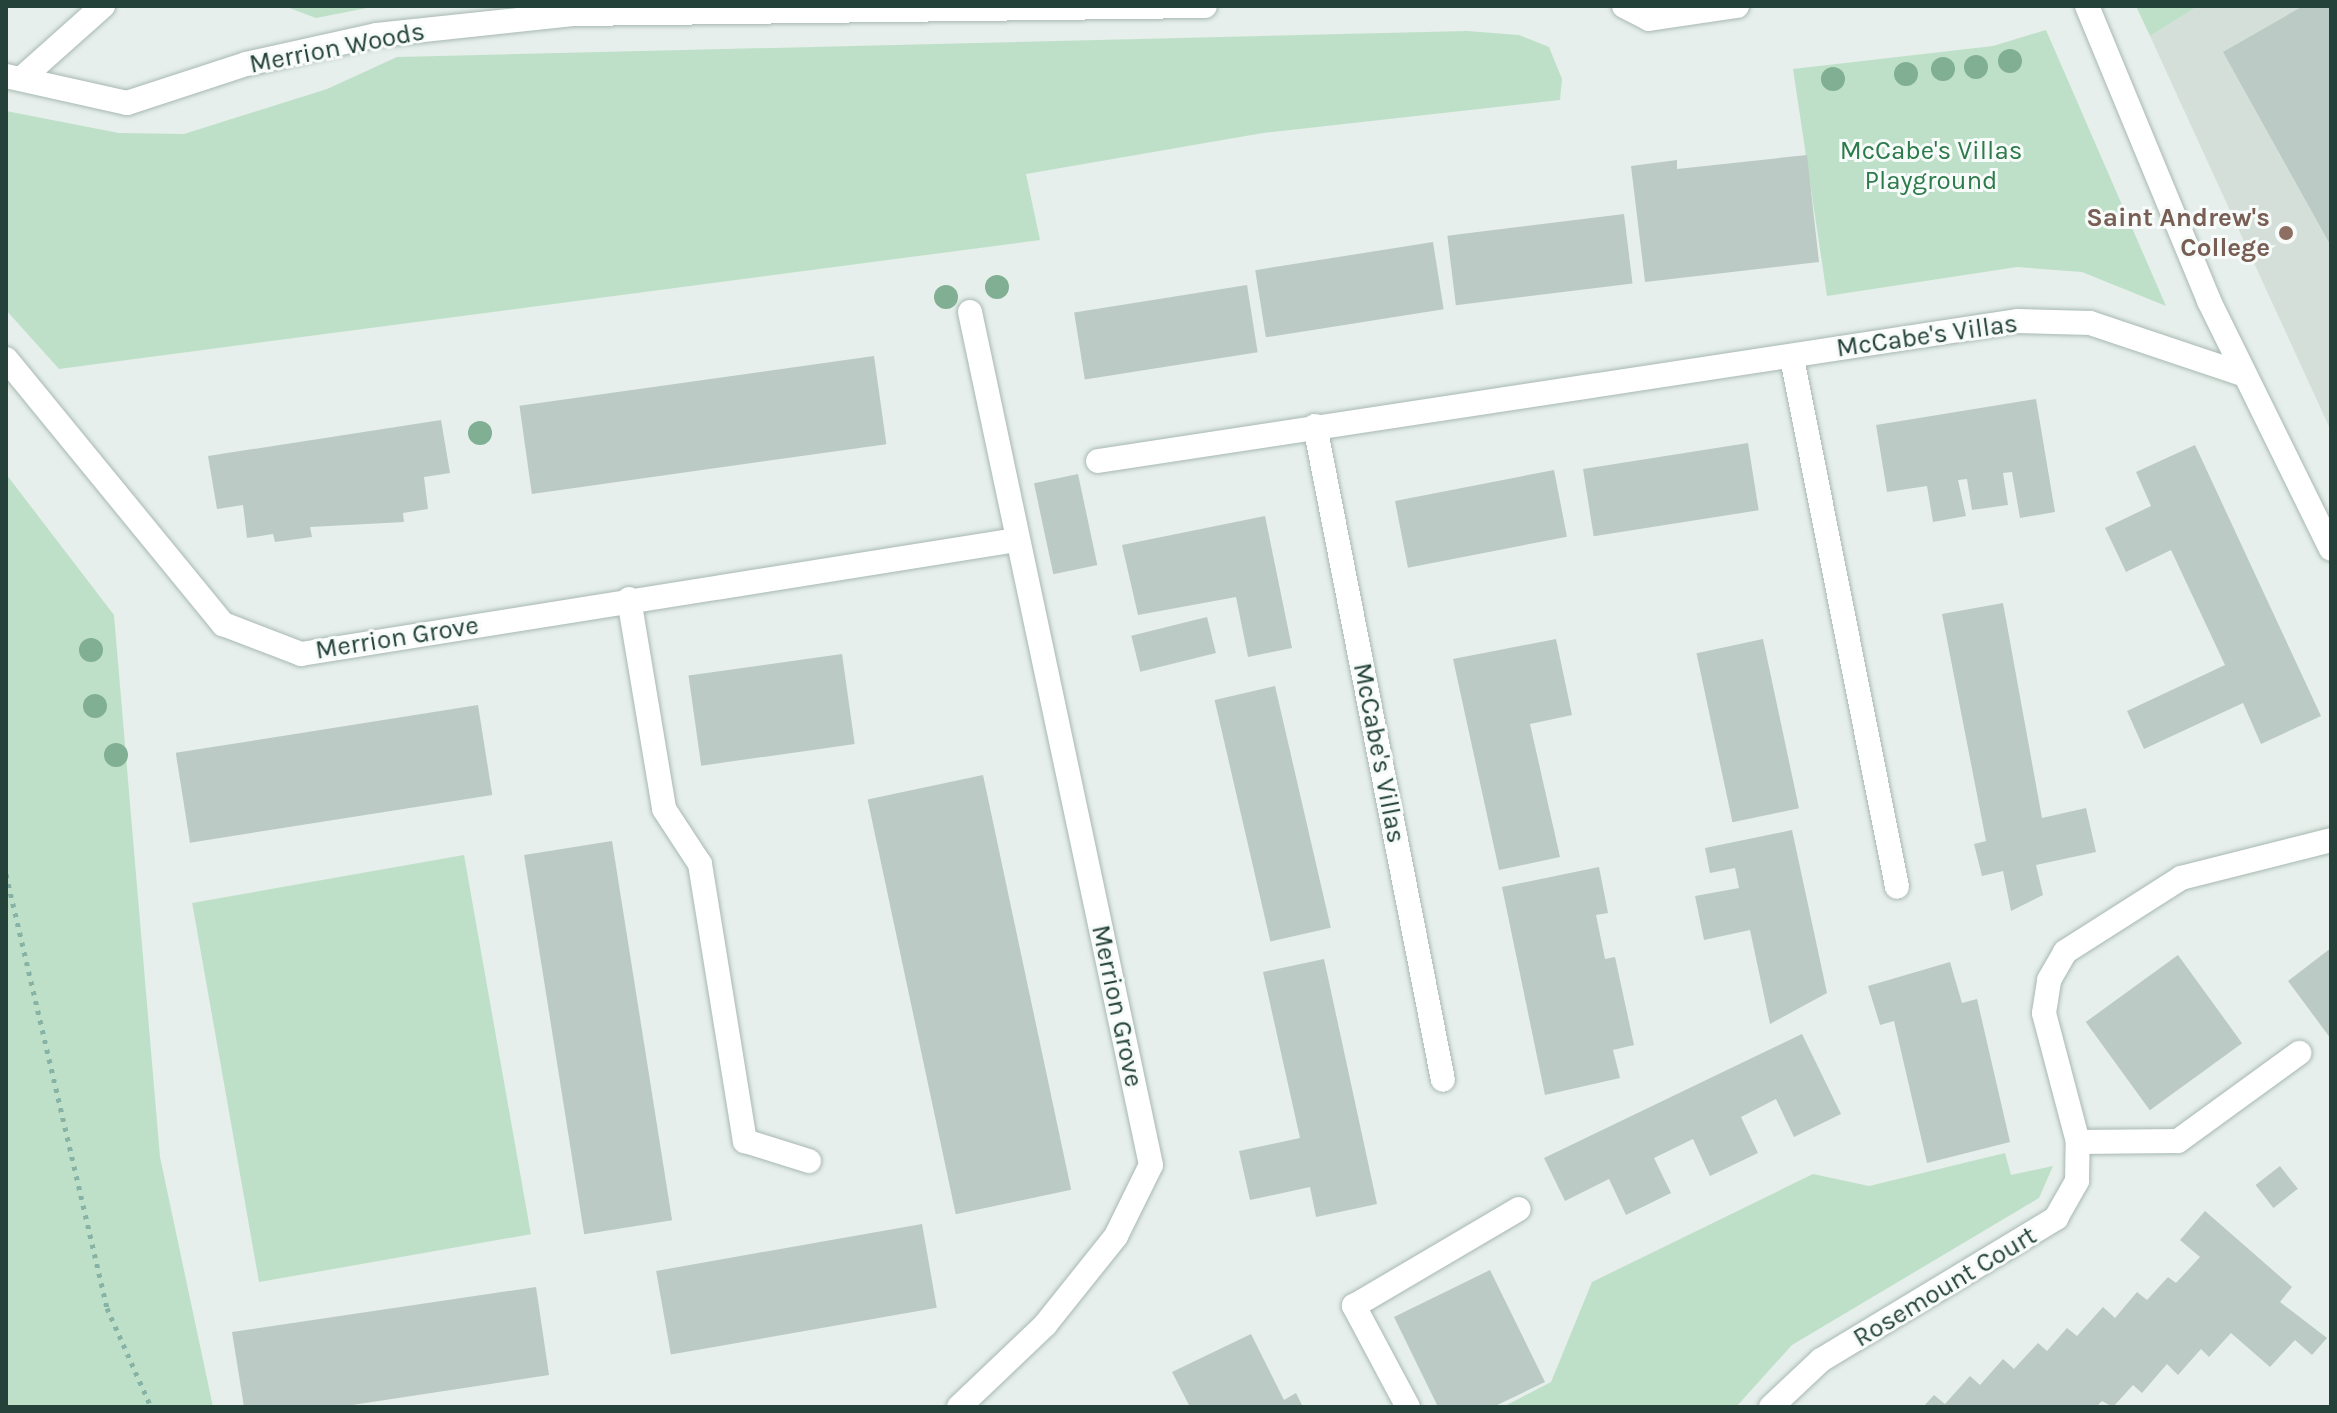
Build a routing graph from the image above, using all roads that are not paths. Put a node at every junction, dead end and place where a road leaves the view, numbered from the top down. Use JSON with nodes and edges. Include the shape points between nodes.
{"nodes":[{"id":1,"x":103,"y":6,"type":"edge"},
{"id":2,"x":1205,"y":6,"type":"edge"},
{"id":3,"x":1624,"y":6,"type":"edge"},
{"id":4,"x":1737,"y":6,"type":"edge"},
{"id":5,"x":2087,"y":6,"type":"edge"},
{"id":6,"x":14,"y":78,"type":"edge"},
{"id":7,"x":970,"y":312,"type":"dead end"},
{"id":8,"x":1792,"y":358,"type":"junction"},
{"id":9,"x":6,"y":359,"type":"edge"},
{"id":10,"x":2245,"y":375,"type":"junction"},
{"id":11,"x":1315,"y":426,"type":"junction"},
{"id":12,"x":1098,"y":461,"type":"dead end"},
{"id":13,"x":1017,"y":540,"type":"junction"},
{"id":14,"x":2331,"y":549,"type":"edge"},
{"id":15,"x":629,"y":599,"type":"junction"},
{"id":16,"x":2331,"y":840,"type":"edge"},
{"id":17,"x":1897,"y":887,"type":"dead end"},
{"id":18,"x":2299,"y":1053,"type":"dead end"},
{"id":19,"x":1443,"y":1080,"type":"dead end"},
{"id":20,"x":2078,"y":1142,"type":"junction"},
{"id":21,"x":809,"y":1161,"type":"dead end"},
{"id":22,"x":1519,"y":1209,"type":"dead end"},
{"id":23,"x":959,"y":1407,"type":"edge"},
{"id":24,"x":1408,"y":1407,"type":"edge"},
{"id":25,"x":1771,"y":1407,"type":"edge"}],
"edges":[{"from":1,"to":6,"type":"street"},
{"from":2,"to":6,"type":"street","name":"Merrion Woods","via":[[575,14],[377,35],[246,64],[127,103]]},
{"from":3,"to":4,"type":"street","via":[[1649,19]]},
{"from":5,"to":10,"type":"street"},
{"from":7,"to":13,"type":"street","name":"Merrion Grove"},
{"from":8,"to":10,"type":"street","name":"McCabe's Villas","via":[[1946,328],[2090,323]]},
{"from":8,"to":11,"type":"street","name":"McCabe's Villas"},
{"from":8,"to":17,"type":"street"},
{"from":9,"to":15,"type":"street","name":"Merrion Grove","via":[[170,568],[223,624],[254,636],[301,654]]},
{"from":10,"to":14,"type":"street"},
{"from":11,"to":12,"type":"street","name":"McCabe's Villas"},
{"from":11,"to":19,"type":"street","name":"McCabe's Villas"},
{"from":13,"to":15,"type":"street","name":"Merrion Grove"},
{"from":13,"to":23,"type":"street","name":"Merrion Grove","via":[[1151,1165],[1144,1190],[1107,1248],[1045,1325]]},
{"from":15,"to":21,"type":"street","via":[[664,809],[700,864],[745,1141]]},
{"from":16,"to":20,"type":"street","name":"Rosemount Court","via":[[2181,878],[2065,952],[2049,980],[2044,1013]]},
{"from":18,"to":20,"type":"street","via":[[2178,1141]]},
{"from":20,"to":25,"type":"street","name":"Rosemount Court","via":[[2077,1181],[2056,1218],[1821,1360]]},
{"from":22,"to":24,"type":"street","via":[[1354,1306]]}]}
